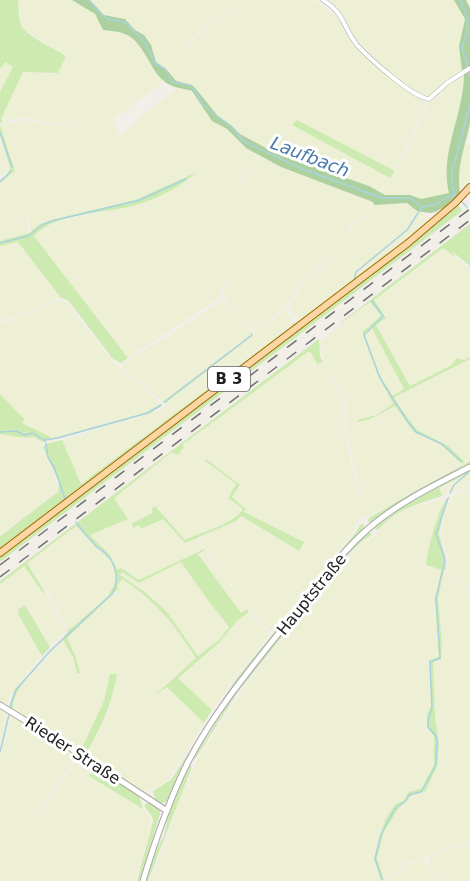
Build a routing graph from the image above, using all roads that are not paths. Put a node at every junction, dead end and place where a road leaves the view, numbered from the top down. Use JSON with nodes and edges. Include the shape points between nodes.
{"nodes":[{"id":1,"x":323,"y":0,"type":"edge"},
{"id":2,"x":468,"y":70,"type":"edge"},
{"id":3,"x":470,"y":187,"type":"edge"},
{"id":4,"x":470,"y":467,"type":"edge"},
{"id":5,"x":0,"y":553,"type":"edge"},
{"id":6,"x":0,"y":705,"type":"edge"},
{"id":7,"x":167,"y":811,"type":"junction"},
{"id":8,"x":142,"y":881,"type":"edge"}],
"edges":[{"from":1,"to":2,"type":"street","via":[[343,19],[358,46],[420,97],[429,99]]},
{"from":3,"to":5,"type":"main road","number":"B 3","via":[[408,243]]},
{"from":4,"to":7,"type":"street","name":"Hauptstraße","via":[[408,500],[355,541],[237,686],[189,761]]},
{"from":6,"to":7,"type":"street","name":"Rieder Straße"},
{"from":7,"to":8,"type":"street","name":"Hauptstraße"}]}
